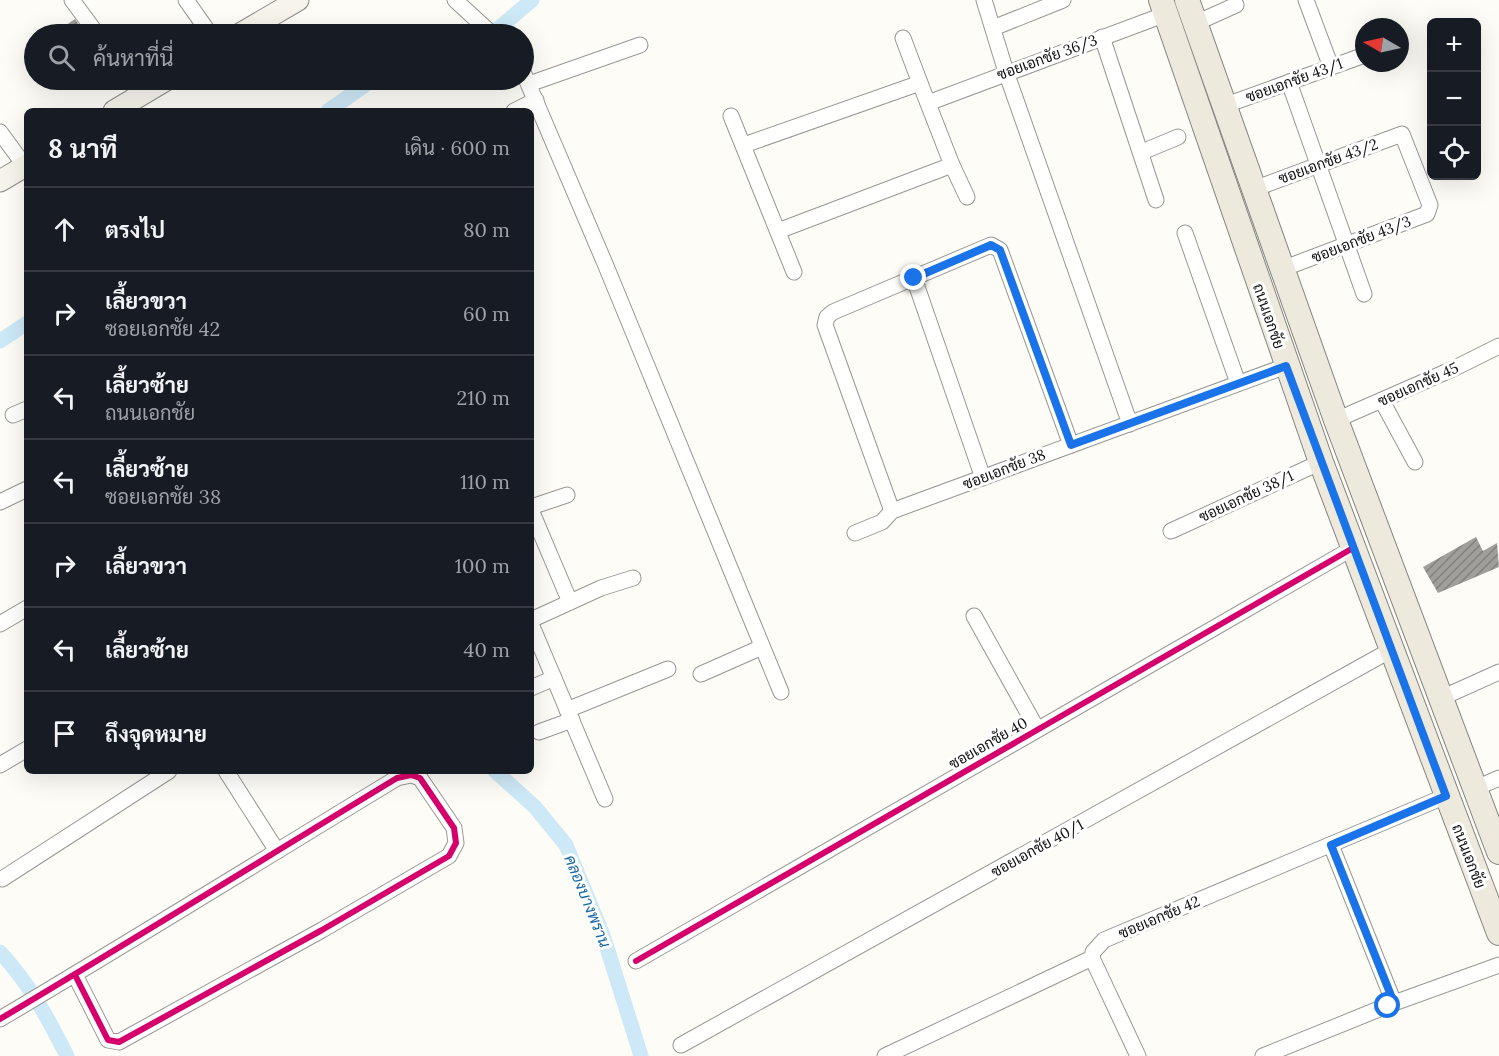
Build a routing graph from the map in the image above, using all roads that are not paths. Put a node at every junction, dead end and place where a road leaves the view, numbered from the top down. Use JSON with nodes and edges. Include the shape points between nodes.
{"nodes":[{"id":1,"x":72,"y":0,"type":"edge"},
{"id":2,"x":186,"y":0,"type":"edge"},
{"id":3,"x":455,"y":0,"type":"edge"},
{"id":4,"x":984,"y":0,"type":"edge"},
{"id":5,"x":1063,"y":0,"type":"edge"},
{"id":6,"x":1187,"y":0,"type":"edge"},
{"id":7,"x":1306,"y":0,"type":"edge"},
{"id":8,"x":296,"y":1,"type":"edge"},
{"id":9,"x":1236,"y":5,"type":"dead end"},
{"id":10,"x":1164,"y":7,"type":"edge"},
{"id":11,"x":1196,"y":23,"type":"junction"},
{"id":12,"x":90,"y":24,"type":"edge"},
{"id":13,"x":203,"y":24,"type":"edge"},
{"id":14,"x":257,"y":24,"type":"edge"},
{"id":15,"x":480,"y":24,"type":"edge"},
{"id":16,"x":993,"y":28,"type":"junction"},
{"id":17,"x":1102,"y":37,"type":"junction"},
{"id":18,"x":903,"y":38,"type":"dead end"},
{"id":19,"x":640,"y":45,"type":"dead end"},
{"id":20,"x":1355,"y":58,"type":"edge"},
{"id":21,"x":1331,"y":67,"type":"junction"},
{"id":22,"x":1006,"y":72,"type":"junction"},
{"id":23,"x":534,"y":77,"type":"edge"},
{"id":24,"x":920,"y":82,"type":"junction"},
{"id":25,"x":1289,"y":82,"type":"junction"},
{"id":26,"x":132,"y":90,"type":"edge"},
{"id":27,"x":531,"y":90,"type":"edge"},
{"id":28,"x":536,"y":100,"type":"junction"},
{"id":29,"x":928,"y":103,"type":"junction"},
{"id":30,"x":1226,"y":105,"type":"junction"},
{"id":31,"x":117,"y":108,"type":"edge"},
{"id":32,"x":520,"y":108,"type":"edge"},
{"id":33,"x":732,"y":116,"type":"dead end"},
{"id":34,"x":0,"y":132,"type":"edge"},
{"id":35,"x":1402,"y":134,"type":"joint"},
{"id":36,"x":1178,"y":137,"type":"dead end"},
{"id":37,"x":744,"y":145,"type":"junction"},
{"id":38,"x":1142,"y":152,"type":"junction"},
{"id":39,"x":1245,"y":160,"type":"junction"},
{"id":40,"x":24,"y":164,"type":"edge"},
{"id":41,"x":1318,"y":164,"type":"junction"},
{"id":42,"x":952,"y":165,"type":"junction"},
{"id":43,"x":24,"y":168,"type":"edge"},
{"id":44,"x":1219,"y":169,"type":"junction"},
{"id":45,"x":0,"y":182,"type":"edge"},
{"id":46,"x":1254,"y":189,"type":"junction"},
{"id":47,"x":967,"y":196,"type":"dead end"},
{"id":48,"x":1156,"y":200,"type":"dead end"},
{"id":49,"x":778,"y":231,"type":"junction"},
{"id":50,"x":1185,"y":233,"type":"dead end"},
{"id":51,"x":1347,"y":245,"type":"junction"},
{"id":52,"x":1282,"y":269,"type":"junction"},
{"id":53,"x":794,"y":272,"type":"dead end"},
{"id":54,"x":914,"y":278,"type":"junction"},
{"id":55,"x":1364,"y":294,"type":"dead end"},
{"id":56,"x":1499,"y":346,"type":"edge"},
{"id":57,"x":1286,"y":366,"type":"junction"},
{"id":58,"x":1238,"y":383,"type":"junction"},
{"id":59,"x":1382,"y":401,"type":"junction"},
{"id":60,"x":1336,"y":420,"type":"junction"},
{"id":61,"x":1130,"y":424,"type":"junction"},
{"id":62,"x":1071,"y":445,"type":"junction"},
{"id":63,"x":1321,"y":462,"type":"junction"},
{"id":64,"x":1415,"y":462,"type":"dead end"},
{"id":65,"x":983,"y":478,"type":"junction"},
{"id":66,"x":24,"y":490,"type":"edge"},
{"id":67,"x":567,"y":495,"type":"dead end"},
{"id":68,"x":0,"y":502,"type":"edge"},
{"id":69,"x":534,"y":507,"type":"edge"},
{"id":70,"x":892,"y":511,"type":"junction"},
{"id":71,"x":534,"y":515,"type":"edge"},
{"id":72,"x":1172,"y":531,"type":"dead end"},
{"id":73,"x":855,"y":533,"type":"dead end"},
{"id":74,"x":1353,"y":548,"type":"junction"},
{"id":75,"x":633,"y":578,"type":"dead end"},
{"id":76,"x":570,"y":602,"type":"junction"},
{"id":77,"x":24,"y":610,"type":"edge"},
{"id":78,"x":974,"y":616,"type":"dead end"},
{"id":79,"x":534,"y":620,"type":"edge"},
{"id":80,"x":0,"y":624,"type":"edge"},
{"id":81,"x":534,"y":629,"type":"edge"},
{"id":82,"x":762,"y":647,"type":"junction"},
{"id":83,"x":1391,"y":650,"type":"junction"},
{"id":84,"x":669,"y":669,"type":"dead end"},
{"id":85,"x":1499,"y":672,"type":"edge"},
{"id":86,"x":701,"y":674,"type":"dead end"},
{"id":87,"x":554,"y":678,"type":"junction"},
{"id":88,"x":534,"y":687,"type":"edge"},
{"id":89,"x":781,"y":692,"type":"dead end"},
{"id":90,"x":1440,"y":699,"type":"junction"},
{"id":91,"x":570,"y":715,"type":"junction"},
{"id":92,"x":1037,"y":729,"type":"junction"},
{"id":93,"x":539,"y":732,"type":"dead end"},
{"id":94,"x":24,"y":751,"type":"edge"},
{"id":95,"x":0,"y":765,"type":"edge"},
{"id":96,"x":164,"y":774,"type":"edge"},
{"id":97,"x":228,"y":774,"type":"edge"},
{"id":98,"x":1499,"y":778,"type":"edge"},
{"id":99,"x":1474,"y":789,"type":"junction"},
{"id":100,"x":1446,"y":796,"type":"junction"},
{"id":101,"x":605,"y":799,"type":"dead end"},
{"id":102,"x":1331,"y":845,"type":"junction"},
{"id":103,"x":277,"y":851,"type":"junction"},
{"id":104,"x":1499,"y":852,"type":"edge"},
{"id":105,"x":2,"y":879,"type":"dead end"},
{"id":106,"x":1499,"y":933,"type":"edge"},
{"id":107,"x":1092,"y":958,"type":"junction"},
{"id":108,"x":636,"y":961,"type":"dead end"},
{"id":109,"x":1499,"y":965,"type":"edge"},
{"id":110,"x":75,"y":975,"type":"junction"},
{"id":111,"x":1394,"y":1003,"type":"junction"},
{"id":112,"x":0,"y":1019,"type":"edge"},
{"id":113,"x":917,"y":1042,"type":"junction"},
{"id":114,"x":681,"y":1045,"type":"dead end"},
{"id":115,"x":885,"y":1056,"type":"edge"},
{"id":116,"x":924,"y":1056,"type":"edge"},
{"id":117,"x":1138,"y":1056,"type":"edge"},
{"id":118,"x":1263,"y":1056,"type":"edge"}],
"edges":[{"from":1,"to":12,"type":"street"},
{"from":2,"to":13,"type":"street"},
{"from":3,"to":15,"type":"street"},
{"from":4,"to":16,"type":"street"},
{"from":5,"to":16,"type":"street"},
{"from":6,"to":11,"type":"main road","name":"ถนนเอกชัย"},
{"from":7,"to":21,"type":"street"},
{"from":8,"to":14,"type":"street"},
{"from":9,"to":11,"type":"street"},
{"from":10,"to":17,"type":"street","name":"ซอยเอกชัย 36/3"},
{"from":10,"to":44,"type":"main road","name":"ถนนเอกชัย"},
{"from":11,"to":30,"type":"main road","name":"ถนนเอกชัย"},
{"from":16,"to":22,"type":"street"},
{"from":17,"to":22,"type":"street","name":"ซอยเอกชัย 36/3"},
{"from":17,"to":38,"type":"street"},
{"from":18,"to":24,"type":"street"},
{"from":19,"to":23,"type":"street"},
{"from":20,"to":21,"type":"street","name":"ซอยเอกชัย 43/1"},
{"from":21,"to":25,"type":"street","name":"ซอยเอกชัย 43/1"},
{"from":22,"to":29,"type":"street","name":"ซอยเอกชัย 36/3"},
{"from":22,"to":61,"type":"street"},
{"from":24,"to":29,"type":"street"},
{"from":24,"to":37,"type":"street"},
{"from":25,"to":30,"type":"street","name":"ซอยเอกชัย 43/1"},
{"from":25,"to":41,"type":"street"},
{"from":26,"to":31,"type":"street"},
{"from":27,"to":28,"type":"street"},
{"from":28,"to":32,"type":"street"},
{"from":28,"to":82,"type":"street"},
{"from":29,"to":42,"type":"street"},
{"from":30,"to":39,"type":"main road","name":"ถนนเอกชัย"},
{"from":33,"to":37,"type":"street"},
{"from":34,"to":40,"type":"street"},
{"from":35,"to":41,"type":"street","name":"ซอยเอกชัย 43/2"},
{"from":35,"to":51,"type":"street","name":"ซอยเอกชัย 43/3","via":[[1430,210]]},
{"from":36,"to":38,"type":"street"},
{"from":37,"to":49,"type":"street"},
{"from":38,"to":48,"type":"street"},
{"from":39,"to":44,"type":"main road"},
{"from":39,"to":46,"type":"main road","name":"ถนนเอกชัย"},
{"from":41,"to":46,"type":"street","name":"ซอยเอกชัย 43/2"},
{"from":41,"to":51,"type":"street"},
{"from":42,"to":47,"type":"street"},
{"from":42,"to":49,"type":"street"},
{"from":43,"to":45,"type":"street"},
{"from":44,"to":57,"type":"main road","name":"ถนนเอกชัย"},
{"from":46,"to":52,"type":"main road","name":"ถนนเอกชัย"},
{"from":49,"to":53,"type":"street"},
{"from":50,"to":58,"type":"street"},
{"from":51,"to":52,"type":"street","name":"ซอยเอกชัย 43/3"},
{"from":51,"to":55,"type":"street"},
{"from":52,"to":60,"type":"main road","name":"ถนนเอกชัย"},
{"from":54,"to":62,"type":"street","via":[[991,245],[1000,250]]},
{"from":54,"to":65,"type":"street"},
{"from":54,"to":70,"type":"street","via":[[833,312],[825,325]]},
{"from":56,"to":59,"type":"street","name":"ซอยเอกชัย 45"},
{"from":57,"to":58,"type":"street","name":"ซอยเอกชัย 38"},
{"from":57,"to":63,"type":"main road","name":"ถนนเอกชัย"},
{"from":58,"to":61,"type":"street","name":"ซอยเอกชัย 38"},
{"from":59,"to":60,"type":"street","name":"ซอยเอกชัย 45"},
{"from":59,"to":64,"type":"street"},
{"from":60,"to":90,"type":"main road","name":"ถนนเอกชัย"},
{"from":61,"to":62,"type":"street","name":"ซอยเอกชัย 38"},
{"from":62,"to":65,"type":"street","name":"ซอยเอกชัย 38"},
{"from":63,"to":72,"type":"street","name":"ซอยเอกชัย 38/1"},
{"from":63,"to":74,"type":"main road","name":"ถนนเอกชัย"},
{"from":65,"to":70,"type":"street","name":"ซอยเอกชัย 38"},
{"from":66,"to":68,"type":"street"},
{"from":67,"to":69,"type":"street"},
{"from":70,"to":73,"type":"street","name":"ซอยเอกชัย 38","via":[[882,522]]},
{"from":71,"to":76,"type":"street"},
{"from":74,"to":83,"type":"main road","name":"ถนนเอกชัย"},
{"from":74,"to":92,"type":"street","name":"ซอยเอกชัย 40"},
{"from":75,"to":76,"type":"street"},
{"from":76,"to":79,"type":"street"},
{"from":77,"to":80,"type":"street"},
{"from":78,"to":92,"type":"street"},
{"from":81,"to":87,"type":"street"},
{"from":82,"to":86,"type":"street"},
{"from":82,"to":89,"type":"street"},
{"from":83,"to":100,"type":"main road","name":"ถนนเอกชัย"},
{"from":83,"to":114,"type":"street","name":"ซอยเอกชัย 40/1"},
{"from":84,"to":91,"type":"street"},
{"from":85,"to":90,"type":"street"},
{"from":87,"to":88,"type":"street"},
{"from":87,"to":91,"type":"street"},
{"from":90,"to":99,"type":"main road","name":"ถนนเอกชัย"},
{"from":91,"to":93,"type":"street"},
{"from":91,"to":101,"type":"street"},
{"from":92,"to":108,"type":"street","name":"ซอยเอกชัย 40"},
{"from":94,"to":95,"type":"street"},
{"from":96,"to":105,"type":"street"},
{"from":97,"to":103,"type":"street"},
{"from":98,"to":99,"type":"street"},
{"from":99,"to":104,"type":"main road","name":"ถนนเอกชัย"},
{"from":100,"to":102,"type":"street","name":"ซอยเอกชัย 42"},
{"from":100,"to":106,"type":"main road","name":"ถนนเอกชัย"},
{"from":102,"to":107,"type":"street","name":"ซอยเอกชัย 42","via":[[1104,940]]},
{"from":102,"to":111,"type":"street"},
{"from":103,"to":110,"type":"street"},
{"from":103,"to":110,"type":"street","via":[[397,778],[411,775],[420,778],[454,828],[456,843],[449,856],[118,1042],[108,1040]]},
{"from":107,"to":113,"type":"street","name":"ซอยเอกชัย 42"},
{"from":107,"to":117,"type":"street"},
{"from":109,"to":111,"type":"street"},
{"from":110,"to":112,"type":"street"},
{"from":111,"to":118,"type":"street"},
{"from":113,"to":115,"type":"street","name":"ซอยเอกชัย 42"},
{"from":113,"to":116,"type":"street"}]}
